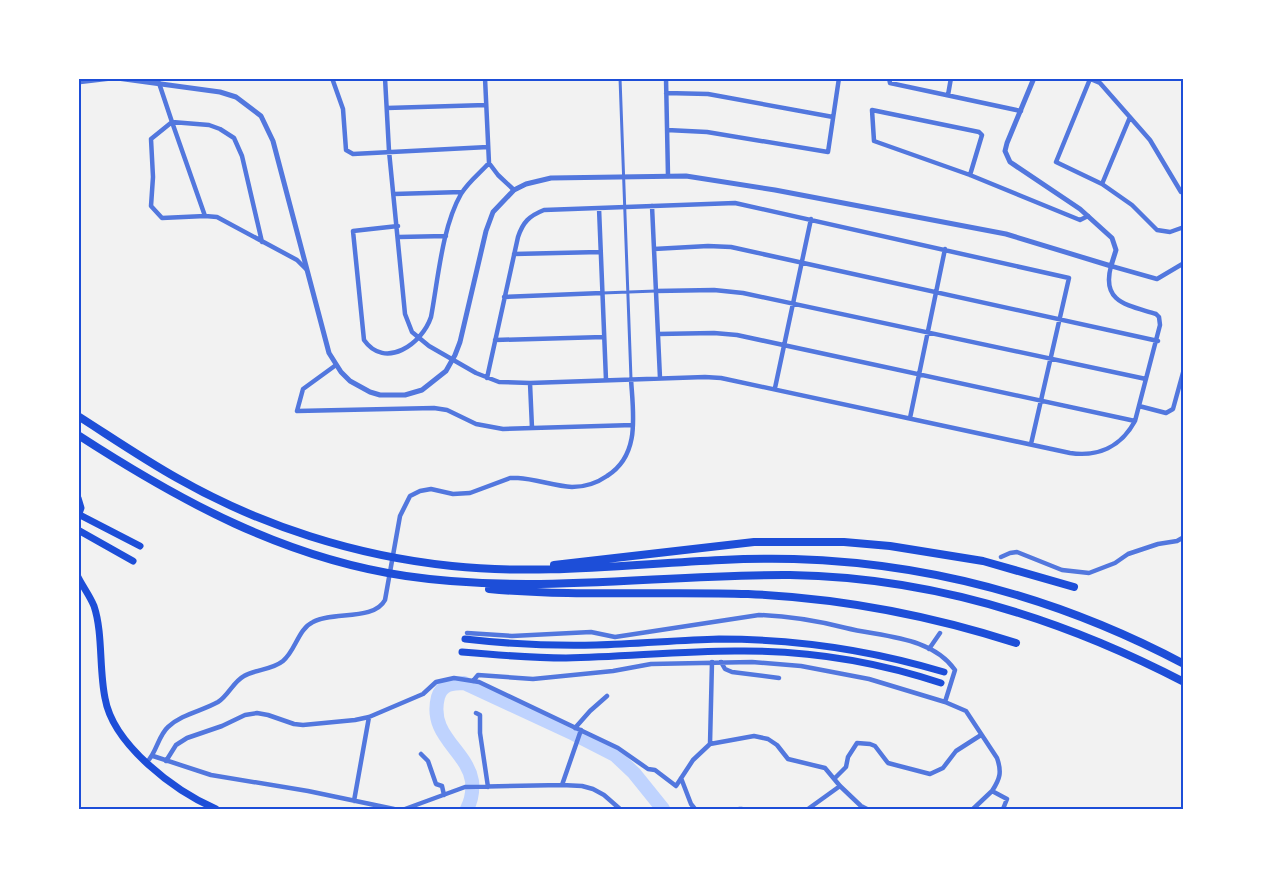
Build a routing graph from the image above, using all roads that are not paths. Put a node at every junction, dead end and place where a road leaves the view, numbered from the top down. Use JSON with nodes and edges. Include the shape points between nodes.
{"nodes":[{"id":1,"x":112,"y":78,"type":"edge"},
{"id":2,"x":117,"y":78,"type":"edge"},
{"id":3,"x":332,"y":78,"type":"edge"},
{"id":4,"x":385,"y":78,"type":"edge"},
{"id":5,"x":485,"y":78,"type":"edge"},
{"id":6,"x":620,"y":78,"type":"edge"},
{"id":7,"x":666,"y":78,"type":"edge"},
{"id":8,"x":830,"y":78,"type":"edge"},
{"id":9,"x":889,"y":78,"type":"edge"},
{"id":10,"x":951,"y":78,"type":"edge"},
{"id":11,"x":1034,"y":78,"type":"edge"},
{"id":12,"x":1089,"y":78,"type":"edge"},
{"id":13,"x":839,"y":79,"type":"edge"},
{"id":14,"x":78,"y":82,"type":"edge"},
{"id":15,"x":159,"y":83,"type":"junction"},
{"id":16,"x":666,"y":93,"type":"junction"},
{"id":17,"x":948,"y":95,"type":"junction"},
{"id":18,"x":486,"y":105,"type":"junction"},
{"id":19,"x":387,"y":108,"type":"junction"},
{"id":20,"x":1021,"y":111,"type":"junction"},
{"id":21,"x":833,"y":117,"type":"junction"},
{"id":22,"x":1130,"y":117,"type":"junction"},
{"id":23,"x":172,"y":122,"type":"junction"},
{"id":24,"x":667,"y":130,"type":"junction"},
{"id":25,"x":488,"y":147,"type":"junction"},
{"id":26,"x":389,"y":151,"type":"junction"},
{"id":27,"x":489,"y":163,"type":"junction"},
{"id":28,"x":970,"y":175,"type":"junction"},
{"id":29,"x":625,"y":176,"type":"junction"},
{"id":30,"x":668,"y":176,"type":"junction"},
{"id":31,"x":1102,"y":184,"type":"junction"},
{"id":32,"x":514,"y":190,"type":"junction"},
{"id":33,"x":462,"y":192,"type":"junction"},
{"id":34,"x":394,"y":194,"type":"junction"},
{"id":35,"x":1183,"y":194,"type":"edge"},
{"id":36,"x":652,"y":206,"type":"junction"},
{"id":37,"x":599,"y":207,"type":"junction"},
{"id":38,"x":625,"y":207,"type":"junction"},
{"id":39,"x":205,"y":216,"type":"junction"},
{"id":40,"x":1088,"y":216,"type":"junction"},
{"id":41,"x":811,"y":219,"type":"junction"},
{"id":42,"x":398,"y":226,"type":"junction"},
{"id":43,"x":1184,"y":227,"type":"edge"},
{"id":44,"x":446,"y":236,"type":"junction"},
{"id":45,"x":399,"y":237,"type":"junction"},
{"id":46,"x":262,"y":243,"type":"junction"},
{"id":47,"x":654,"y":249,"type":"junction"},
{"id":48,"x":945,"y":249,"type":"junction"},
{"id":49,"x":600,"y":252,"type":"junction"},
{"id":50,"x":514,"y":254,"type":"junction"},
{"id":51,"x":802,"y":262,"type":"junction"},
{"id":52,"x":1184,"y":263,"type":"edge"},
{"id":53,"x":1111,"y":266,"type":"junction"},
{"id":54,"x":306,"y":269,"type":"junction"},
{"id":55,"x":656,"y":291,"type":"junction"},
{"id":56,"x":628,"y":292,"type":"junction"},
{"id":57,"x":936,"y":292,"type":"junction"},
{"id":58,"x":602,"y":293,"type":"junction"},
{"id":59,"x":504,"y":297,"type":"junction"},
{"id":60,"x":794,"y":303,"type":"junction"},
{"id":61,"x":1059,"y":319,"type":"junction"},
{"id":62,"x":928,"y":331,"type":"junction"},
{"id":63,"x":658,"y":334,"type":"junction"},
{"id":64,"x":418,"y":337,"type":"junction"},
{"id":65,"x":604,"y":337,"type":"junction"},
{"id":66,"x":495,"y":340,"type":"junction"},
{"id":67,"x":1158,"y":340,"type":"junction"},
{"id":68,"x":784,"y":345,"type":"junction"},
{"id":69,"x":1050,"y":357,"type":"junction"},
{"id":70,"x":453,"y":360,"type":"junction"},
{"id":71,"x":336,"y":365,"type":"junction"},
{"id":72,"x":1184,"y":369,"type":"edge"},
{"id":73,"x":919,"y":374,"type":"junction"},
{"id":74,"x":487,"y":378,"type":"junction"},
{"id":75,"x":660,"y":378,"type":"junction"},
{"id":76,"x":631,"y":379,"type":"junction"},
{"id":77,"x":1146,"y":379,"type":"junction"},
{"id":78,"x":606,"y":380,"type":"junction"},
{"id":79,"x":530,"y":383,"type":"junction"},
{"id":80,"x":775,"y":388,"type":"junction"},
{"id":81,"x":1041,"y":401,"type":"junction"},
{"id":82,"x":1139,"y":406,"type":"junction"},
{"id":83,"x":78,"y":416,"type":"edge"},
{"id":84,"x":910,"y":418,"type":"junction"},
{"id":85,"x":1135,"y":421,"type":"junction"},
{"id":86,"x":633,"y":425,"type":"junction"},
{"id":87,"x":532,"y":428,"type":"junction"},
{"id":88,"x":78,"y":435,"type":"edge"},
{"id":89,"x":1031,"y":444,"type":"junction"},
{"id":90,"x":78,"y":498,"type":"edge"},
{"id":91,"x":78,"y":515,"type":"edge"},
{"id":92,"x":78,"y":530,"type":"edge"},
{"id":93,"x":1184,"y":537,"type":"edge"},
{"id":94,"x":140,"y":546,"type":"dead end"},
{"id":95,"x":1001,"y":557,"type":"dead end"},
{"id":96,"x":133,"y":561,"type":"dead end"},
{"id":97,"x":501,"y":569,"type":"junction"},
{"id":98,"x":404,"y":576,"type":"junction"},
{"id":99,"x":78,"y":578,"type":"edge"},
{"id":100,"x":1074,"y":587,"type":"dead end"},
{"id":101,"x":940,"y":633,"type":"dead end"},
{"id":102,"x":466,"y":636,"type":"joint"},
{"id":103,"x":1016,"y":643,"type":"dead end"},
{"id":104,"x":929,"y":649,"type":"junction"},
{"id":105,"x":462,"y":652,"type":"dead end"},
{"id":106,"x":712,"y":662,"type":"junction"},
{"id":107,"x":721,"y":662,"type":"junction"},
{"id":108,"x":1184,"y":664,"type":"edge"},
{"id":109,"x":944,"y":672,"type":"dead end"},
{"id":110,"x":779,"y":678,"type":"dead end"},
{"id":111,"x":473,"y":681,"type":"junction"},
{"id":112,"x":1184,"y":682,"type":"edge"},
{"id":113,"x":941,"y":683,"type":"dead end"},
{"id":114,"x":607,"y":696,"type":"dead end"},
{"id":115,"x":945,"y":702,"type":"junction"},
{"id":116,"x":476,"y":713,"type":"dead end"},
{"id":117,"x":369,"y":717,"type":"junction"},
{"id":118,"x":575,"y":728,"type":"junction"},
{"id":119,"x":581,"y":730,"type":"junction"},
{"id":120,"x":981,"y":735,"type":"junction"},
{"id":121,"x":710,"y":744,"type":"junction"},
{"id":122,"x":421,"y":754,"type":"dead end"},
{"id":123,"x":150,"y":759,"type":"junction"},
{"id":124,"x":166,"y":761,"type":"junction"},
{"id":125,"x":681,"y":778,"type":"junction"},
{"id":126,"x":834,"y":779,"type":"junction"},
{"id":127,"x":562,"y":785,"type":"junction"},
{"id":128,"x":840,"y":786,"type":"junction"},
{"id":129,"x":488,"y":787,"type":"junction"},
{"id":130,"x":992,"y":791,"type":"junction"},
{"id":131,"x":444,"y":795,"type":"junction"},
{"id":132,"x":357,"y":801,"type":"junction"},
{"id":133,"x":216,"y":809,"type":"edge"},
{"id":134,"x":360,"y":809,"type":"edge"},
{"id":135,"x":394,"y":809,"type":"edge"},
{"id":136,"x":405,"y":809,"type":"edge"},
{"id":137,"x":620,"y":809,"type":"edge"},
{"id":138,"x":695,"y":809,"type":"edge"},
{"id":139,"x":808,"y":809,"type":"edge"},
{"id":140,"x":867,"y":809,"type":"edge"},
{"id":141,"x":973,"y":809,"type":"edge"},
{"id":142,"x":1003,"y":809,"type":"edge"}],
"edges":[{"from":1,"to":14,"type":"street"},
{"from":2,"to":15,"type":"street"},
{"from":3,"to":26,"type":"street","via":[[343,109],[346,150],[353,154]]},
{"from":4,"to":19,"type":"street"},
{"from":5,"to":18,"type":"street"},
{"from":6,"to":29,"type":"street"},
{"from":7,"to":16,"type":"street"},
{"from":8,"to":13,"type":"street"},
{"from":9,"to":17,"type":"street","via":[[890,83]]},
{"from":10,"to":17,"type":"street"},
{"from":11,"to":20,"type":"street"},
{"from":12,"to":22,"type":"street","via":[[1100,83]]},
{"from":12,"to":31,"type":"street","via":[[1056,162]]},
{"from":13,"to":21,"type":"street"},
{"from":15,"to":23,"type":"street"},
{"from":15,"to":54,"type":"street","via":[[236,97],[261,117],[273,141]]},
{"from":16,"to":21,"type":"street","via":[[708,94]]},
{"from":16,"to":24,"type":"street"},
{"from":17,"to":20,"type":"street"},
{"from":18,"to":19,"type":"street"},
{"from":18,"to":25,"type":"street"},
{"from":19,"to":26,"type":"street"},
{"from":20,"to":40,"type":"street","via":[[1005,151],[1010,162]]},
{"from":21,"to":24,"type":"street","via":[[828,152],[707,132]]},
{"from":22,"to":31,"type":"street"},
{"from":22,"to":35,"type":"street","via":[[1150,140]]},
{"from":23,"to":39,"type":"street"},
{"from":23,"to":39,"type":"street","via":[[151,140],[151,206],[162,219]]},
{"from":23,"to":46,"type":"street","via":[[214,126],[234,138],[242,156]]},
{"from":24,"to":30,"type":"street"},
{"from":25,"to":26,"type":"street"},
{"from":25,"to":27,"type":"street"},
{"from":26,"to":34,"type":"street"},
{"from":27,"to":32,"type":"street"},
{"from":27,"to":33,"type":"street"},
{"from":28,"to":28,"type":"street","via":[[874,141],[872,110],[979,132],[982,135]]},
{"from":28,"to":40,"type":"street","via":[[1080,220]]},
{"from":29,"to":30,"type":"street"},
{"from":29,"to":32,"type":"street","via":[[551,178]]},
{"from":29,"to":38,"type":"street"},
{"from":30,"to":53,"type":"street","via":[[775,190],[1006,234]]},
{"from":31,"to":43,"type":"street","via":[[1132,205],[1157,230],[1170,232]]},
{"from":32,"to":70,"type":"street","via":[[499,204],[488,224]]},
{"from":33,"to":34,"type":"street"},
{"from":33,"to":44,"type":"street"},
{"from":34,"to":42,"type":"street"},
{"from":36,"to":38,"type":"street"},
{"from":36,"to":41,"type":"street","via":[[735,203]]},
{"from":36,"to":47,"type":"street"},
{"from":37,"to":38,"type":"street"},
{"from":37,"to":49,"type":"street"},
{"from":37,"to":50,"type":"street","via":[[533,214],[523,223]]},
{"from":38,"to":56,"type":"street"},
{"from":39,"to":46,"type":"street","via":[[218,218]]},
{"from":40,"to":53,"type":"street","via":[[1115,243]]},
{"from":41,"to":48,"type":"street"},
{"from":41,"to":51,"type":"street"},
{"from":42,"to":45,"type":"street"},
{"from":42,"to":64,"type":"street","via":[[353,231],[363,334],[368,345],[392,355]]},
{"from":44,"to":45,"type":"street"},
{"from":44,"to":64,"type":"street","via":[[431,317]]},
{"from":45,"to":64,"type":"street","via":[[406,319]]},
{"from":46,"to":54,"type":"street","via":[[297,260]]},
{"from":47,"to":51,"type":"street","via":[[731,248]]},
{"from":47,"to":55,"type":"street"},
{"from":48,"to":57,"type":"street"},
{"from":48,"to":61,"type":"street","via":[[1069,278]]},
{"from":49,"to":50,"type":"street"},
{"from":49,"to":58,"type":"street"},
{"from":50,"to":59,"type":"street"},
{"from":51,"to":57,"type":"street"},
{"from":51,"to":60,"type":"street"},
{"from":52,"to":53,"type":"street","via":[[1157,279]]},
{"from":53,"to":67,"type":"street","via":[[1108,284],[1112,294],[1124,303],[1156,314],[1160,326]]},
{"from":54,"to":71,"type":"street","via":[[329,353]]},
{"from":55,"to":56,"type":"street"},
{"from":55,"to":60,"type":"street","via":[[714,290]]},
{"from":55,"to":63,"type":"street"},
{"from":56,"to":58,"type":"street"},
{"from":56,"to":76,"type":"street"},
{"from":57,"to":61,"type":"street"},
{"from":57,"to":62,"type":"street"},
{"from":58,"to":59,"type":"street"},
{"from":58,"to":65,"type":"street"},
{"from":59,"to":66,"type":"street"},
{"from":60,"to":62,"type":"street"},
{"from":60,"to":68,"type":"street"},
{"from":61,"to":67,"type":"street"},
{"from":61,"to":69,"type":"street"},
{"from":62,"to":69,"type":"street"},
{"from":62,"to":73,"type":"street"},
{"from":63,"to":68,"type":"street","via":[[714,333]]},
{"from":63,"to":75,"type":"street"},
{"from":64,"to":70,"type":"street"},
{"from":65,"to":66,"type":"street"},
{"from":65,"to":78,"type":"street"},
{"from":66,"to":74,"type":"street"},
{"from":67,"to":77,"type":"street"},
{"from":68,"to":73,"type":"street"},
{"from":68,"to":80,"type":"street"},
{"from":69,"to":77,"type":"street"},
{"from":69,"to":81,"type":"street"},
{"from":70,"to":71,"type":"street","via":[[439,378],[422,390],[391,396],[360,387]]},
{"from":70,"to":74,"type":"street"},
{"from":71,"to":87,"type":"street","via":[[303,389],[297,411],[434,408],[486,427]]},
{"from":72,"to":82,"type":"street","via":[[1173,409],[1166,413]]},
{"from":73,"to":81,"type":"street"},
{"from":73,"to":84,"type":"street"},
{"from":74,"to":79,"type":"street"},
{"from":75,"to":76,"type":"street"},
{"from":75,"to":80,"type":"street","via":[[721,378]]},
{"from":76,"to":78,"type":"street"},
{"from":76,"to":86,"type":"street"},
{"from":77,"to":82,"type":"street"},
{"from":78,"to":79,"type":"street"},
{"from":79,"to":87,"type":"street"},
{"from":80,"to":84,"type":"street"},
{"from":81,"to":85,"type":"street"},
{"from":81,"to":89,"type":"street"},
{"from":82,"to":85,"type":"street"},
{"from":83,"to":97,"type":"highway","via":[[178,479],[311,537],[407,560]]},
{"from":84,"to":89,"type":"street"},
{"from":85,"to":89,"type":"street","via":[[1121,441],[1100,452],[1076,454]]},
{"from":86,"to":87,"type":"street"},
{"from":86,"to":123,"type":"street","via":[[628,454],[617,469],[596,482],[571,487],[510,478],[470,493],[431,489],[414,493],[400,516],[385,600],[376,610],[308,625],[282,661],[242,677],[217,702],[168,727]]},
{"from":88,"to":98,"type":"highway","via":[[217,517],[309,552]]},
{"from":90,"to":91,"type":"highway"},
{"from":91,"to":94,"type":"highway"},
{"from":92,"to":96,"type":"highway"},
{"from":93,"to":95,"type":"street","via":[[1128,554],[1089,573],[1062,570],[1017,552]]},
{"from":97,"to":100,"type":"highway","via":[[753,542],[844,542],[983,561]]},
{"from":97,"to":108,"type":"highway","via":[[793,559],[897,568],[942,575],[1033,600]]},
{"from":98,"to":103,"type":"highway","via":[[445,585],[548,593],[795,598],[906,613]]},
{"from":98,"to":112,"type":"highway","via":[[451,582],[550,585],[791,575],[896,584],[1027,614],[1118,649]]},
{"from":99,"to":123,"type":"highway","via":[[94,607],[104,696],[110,716],[127,742]]},
{"from":101,"to":104,"type":"street"},
{"from":102,"to":104,"type":"street","via":[[591,632],[615,637],[759,615],[890,636]]},
{"from":102,"to":109,"type":"highway","via":[[506,644],[546,645],[718,639],[782,641],[849,649]]},
{"from":104,"to":115,"type":"street","via":[[946,658],[955,670]]},
{"from":105,"to":113,"type":"highway","via":[[565,658],[783,652],[849,659]]},
{"from":106,"to":107,"type":"street"},
{"from":106,"to":111,"type":"street","via":[[651,664],[533,679],[478,675]]},
{"from":106,"to":121,"type":"street"},
{"from":107,"to":110,"type":"street","via":[[732,672]]},
{"from":107,"to":115,"type":"street","via":[[801,666],[869,679]]},
{"from":111,"to":117,"type":"street","via":[[454,678],[436,682],[423,693]]},
{"from":111,"to":118,"type":"street"},
{"from":114,"to":118,"type":"street"},
{"from":115,"to":120,"type":"street","via":[[966,711]]},
{"from":116,"to":129,"type":"street","via":[[480,715]]},
{"from":117,"to":124,"type":"street","via":[[303,725],[257,713],[245,715],[187,738],[176,745]]},
{"from":117,"to":132,"type":"street"},
{"from":118,"to":119,"type":"street"},
{"from":119,"to":125,"type":"street","via":[[618,748],[676,786]]},
{"from":119,"to":127,"type":"street"},
{"from":120,"to":126,"type":"street","via":[[956,751],[943,768],[930,774],[888,763],[875,746],[857,743],[846,767]]},
{"from":120,"to":130,"type":"street","via":[[1000,767],[1000,779]]},
{"from":121,"to":125,"type":"street"},
{"from":121,"to":126,"type":"street","via":[[754,736],[768,739],[788,759],[825,768]]},
{"from":122,"to":131,"type":"street"},
{"from":123,"to":124,"type":"street"},
{"from":123,"to":133,"type":"highway","via":[[181,791]]},
{"from":124,"to":132,"type":"street","via":[[211,775]]},
{"from":125,"to":138,"type":"street"},
{"from":126,"to":128,"type":"street"},
{"from":127,"to":129,"type":"street"},
{"from":127,"to":137,"type":"street","via":[[593,789]]},
{"from":128,"to":139,"type":"street"},
{"from":128,"to":140,"type":"street"},
{"from":129,"to":131,"type":"street","via":[[465,787]]},
{"from":130,"to":141,"type":"street"},
{"from":130,"to":142,"type":"street","via":[[1007,799]]},
{"from":131,"to":136,"type":"street"},
{"from":132,"to":134,"type":"street"},
{"from":132,"to":135,"type":"street"}]}
